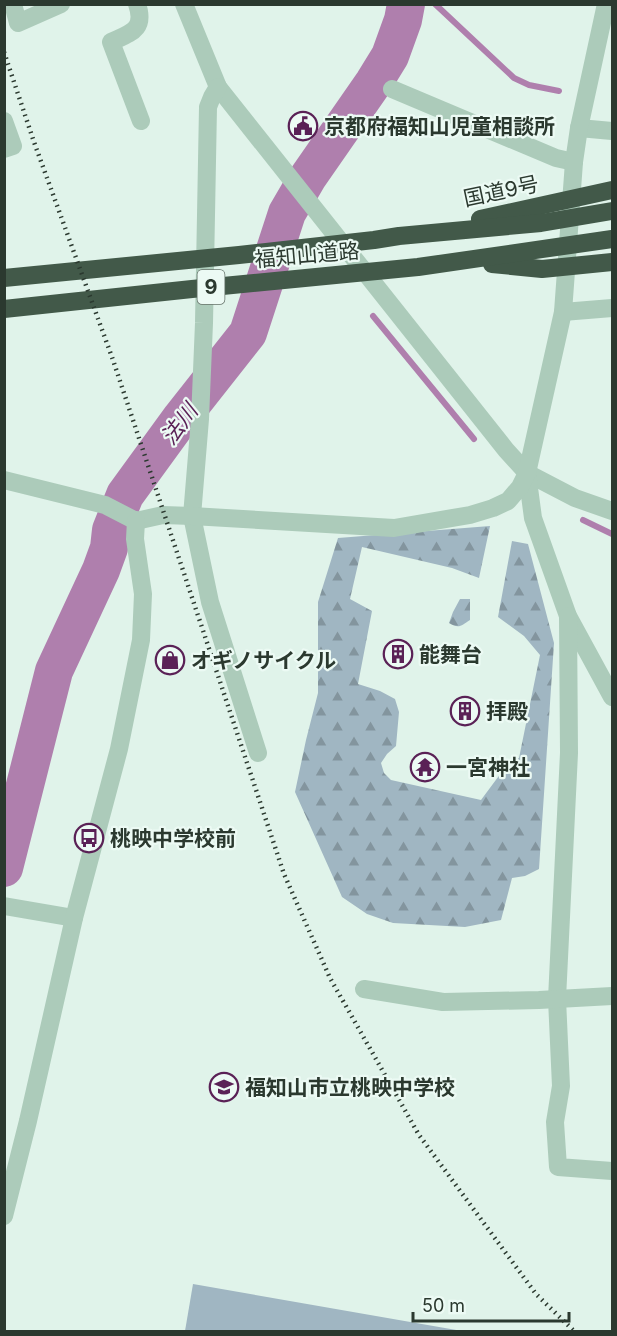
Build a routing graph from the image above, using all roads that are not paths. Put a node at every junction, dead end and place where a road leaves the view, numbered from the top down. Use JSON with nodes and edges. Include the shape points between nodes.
{"nodes":[{"id":1,"x":13,"y":4,"type":"edge"},
{"id":2,"x":61,"y":4,"type":"edge"},
{"id":3,"x":137,"y":4,"type":"edge"},
{"id":4,"x":184,"y":4,"type":"edge"},
{"id":5,"x":606,"y":4,"type":"edge"},
{"id":6,"x":218,"y":87,"type":"junction"},
{"id":7,"x":392,"y":89,"type":"dead end"},
{"id":8,"x":4,"y":121,"type":"edge"},
{"id":9,"x":141,"y":121,"type":"dead end"},
{"id":10,"x":579,"y":128,"type":"junction"},
{"id":11,"x":612,"y":131,"type":"edge"},
{"id":12,"x":4,"y":149,"type":"edge"},
{"id":13,"x":574,"y":162,"type":"junction"},
{"id":14,"x":612,"y":190,"type":"edge"},
{"id":15,"x":612,"y":211,"type":"edge"},
{"id":16,"x":541,"y":214,"type":"junction"},
{"id":17,"x":610,"y":240,"type":"edge"},
{"id":18,"x":458,"y":261,"type":"junction"},
{"id":19,"x":610,"y":262,"type":"edge"},
{"id":20,"x":4,"y":278,"type":"edge"},
{"id":21,"x":612,"y":308,"type":"edge"},
{"id":22,"x":4,"y":309,"type":"edge"},
{"id":23,"x":563,"y":312,"type":"junction"},
{"id":24,"x":527,"y":473,"type":"junction"},
{"id":25,"x":4,"y":480,"type":"edge"},
{"id":26,"x":612,"y":511,"type":"edge"},
{"id":27,"x":192,"y":516,"type":"junction"},
{"id":28,"x":132,"y":519,"type":"junction"},
{"id":29,"x":568,"y":616,"type":"junction"},
{"id":30,"x":612,"y":697,"type":"edge"},
{"id":31,"x":258,"y":753,"type":"dead end"},
{"id":32,"x":4,"y":906,"type":"edge"},
{"id":33,"x":74,"y":918,"type":"junction"},
{"id":34,"x":364,"y":989,"type":"dead end"},
{"id":35,"x":612,"y":996,"type":"edge"},
{"id":36,"x":557,"y":999,"type":"junction"},
{"id":37,"x":612,"y":1170,"type":"edge"},
{"id":38,"x":4,"y":1216,"type":"edge"}],
"edges":[{"from":1,"to":2,"type":"street","via":[[18,23]]},
{"from":3,"to":9,"type":"street","via":[[137,28],[111,42]]},
{"from":4,"to":6,"type":"street"},
{"from":5,"to":10,"type":"street"},
{"from":6,"to":24,"type":"street"},
{"from":6,"to":27,"type":"street","via":[[208,107],[202,379]]},
{"from":7,"to":13,"type":"street"},
{"from":8,"to":12,"type":"street","via":[[13,146]]},
{"from":10,"to":11,"type":"street"},
{"from":10,"to":13,"type":"street"},
{"from":13,"to":23,"type":"street"},
{"from":14,"to":16,"type":"highway","name":"国道9号","number":"9"},
{"from":15,"to":16,"type":"highway","name":"福知山道路","number":"9"},
{"from":16,"to":20,"type":"highway","name":"福知山道路","number":"9","via":[[374,240]]},
{"from":17,"to":18,"type":"highway","name":"福知山道路","number":"9"},
{"from":18,"to":19,"type":"highway","number":"9","via":[[542,269]]},
{"from":18,"to":22,"type":"highway","name":"福知山道路","number":"9"},
{"from":21,"to":23,"type":"street"},
{"from":23,"to":24,"type":"street"},
{"from":24,"to":26,"type":"street","via":[[575,498]]},
{"from":24,"to":27,"type":"street","via":[[508,501],[492,508],[394,528]]},
{"from":24,"to":29,"type":"street","via":[[533,518]]},
{"from":25,"to":28,"type":"street","via":[[105,505]]},
{"from":27,"to":28,"type":"street"},
{"from":27,"to":31,"type":"street","via":[[210,602]]},
{"from":28,"to":33,"type":"street","via":[[143,594],[141,640],[119,749]]},
{"from":29,"to":30,"type":"street"},
{"from":29,"to":36,"type":"street","via":[[569,753]]},
{"from":32,"to":33,"type":"street"},
{"from":33,"to":38,"type":"street"},
{"from":34,"to":36,"type":"street","via":[[443,1002]]},
{"from":35,"to":36,"type":"street"},
{"from":36,"to":37,"type":"street","via":[[561,1086],[555,1122],[558,1167]]}]}
